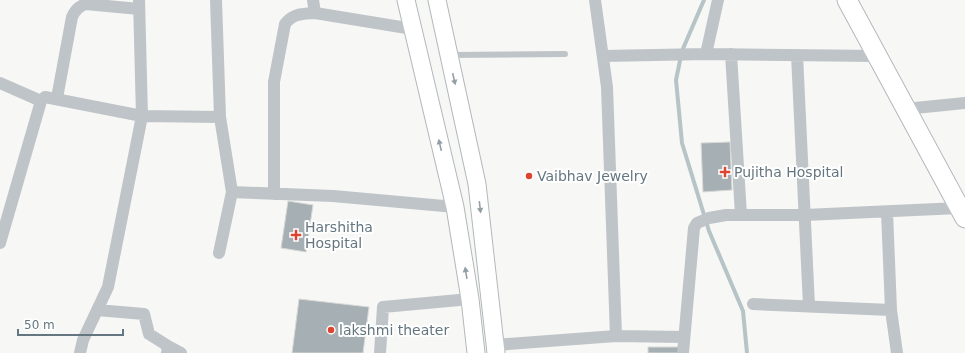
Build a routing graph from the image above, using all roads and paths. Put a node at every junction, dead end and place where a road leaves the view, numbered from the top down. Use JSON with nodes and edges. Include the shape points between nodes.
{"nodes":[{"id":1,"x":216,"y":0,"type":"edge"},
{"id":2,"x":312,"y":0,"type":"edge"},
{"id":3,"x":406,"y":0,"type":"edge"},
{"id":4,"x":437,"y":0,"type":"edge"},
{"id":5,"x":595,"y":0,"type":"edge"},
{"id":6,"x":718,"y":0,"type":"edge"},
{"id":7,"x":847,"y":0,"type":"edge"},
{"id":8,"x":139,"y":4,"type":"edge"},
{"id":9,"x":315,"y":13,"type":"junction"},
{"id":10,"x":413,"y":29,"type":"junction"},
{"id":11,"x":565,"y":54,"type":"dead end"},
{"id":12,"x":706,"y":54,"type":"junction"},
{"id":13,"x":731,"y":54,"type":"junction"},
{"id":14,"x":797,"y":55,"type":"junction"},
{"id":15,"x":448,"y":56,"type":"junction"},
{"id":16,"x":603,"y":56,"type":"junction"},
{"id":17,"x":877,"y":56,"type":"junction"},
{"id":18,"x":0,"y":83,"type":"edge"},
{"id":19,"x":57,"y":98,"type":"junction"},
{"id":20,"x":41,"y":101,"type":"junction"},
{"id":21,"x":965,"y":103,"type":"edge"},
{"id":22,"x":905,"y":109,"type":"junction"},
{"id":23,"x":142,"y":116,"type":"junction"},
{"id":24,"x":220,"y":117,"type":"junction"},
{"id":25,"x":232,"y":192,"type":"junction"},
{"id":26,"x":274,"y":194,"type":"junction"},
{"id":27,"x":960,"y":204,"type":"edge"},
{"id":28,"x":455,"y":207,"type":"junction"},
{"id":29,"x":887,"y":212,"type":"junction"},
{"id":30,"x":741,"y":215,"type":"junction"},
{"id":31,"x":805,"y":215,"type":"junction"},
{"id":32,"x":0,"y":243,"type":"edge"},
{"id":33,"x":219,"y":253,"type":"dead end"},
{"id":34,"x":470,"y":299,"type":"junction"},
{"id":35,"x":753,"y":304,"type":"dead end"},
{"id":36,"x":809,"y":306,"type":"junction"},
{"id":37,"x":97,"y":310,"type":"junction"},
{"id":38,"x":891,"y":310,"type":"junction"},
{"id":39,"x":616,"y":336,"type":"junction"},
{"id":40,"x":684,"y":337,"type":"junction"},
{"id":41,"x":496,"y":349,"type":"edge"},
{"id":42,"x":167,"y":350,"type":"edge"},
{"id":43,"x":80,"y":353,"type":"edge"},
{"id":44,"x":181,"y":353,"type":"edge"},
{"id":45,"x":380,"y":353,"type":"edge"},
{"id":46,"x":476,"y":353,"type":"edge"},
{"id":47,"x":683,"y":353,"type":"edge"},
{"id":48,"x":897,"y":353,"type":"edge"}],
"edges":[{"from":1,"to":24,"type":"street"},
{"from":2,"to":9,"type":"street"},
{"from":3,"to":10,"type":"main road"},
{"from":4,"to":15,"type":"main road"},
{"from":5,"to":16,"type":"street"},
{"from":6,"to":12,"type":"street"},
{"from":7,"to":17,"type":"main road"},
{"from":8,"to":19,"type":"street","via":[[86,4],[75,10]]},
{"from":8,"to":23,"type":"street"},
{"from":9,"to":10,"type":"street"},
{"from":9,"to":26,"type":"street","via":[[290,17],[285,24],[274,82]]},
{"from":28,"to":10,"type":"main road","one_way":true},
{"from":11,"to":15,"type":"lane"},
{"from":12,"to":13,"type":"street"},
{"from":12,"to":16,"type":"street"},
{"from":13,"to":14,"type":"street"},
{"from":13,"to":30,"type":"street"},
{"from":14,"to":17,"type":"street"},
{"from":14,"to":31,"type":"street"},
{"from":15,"to":41,"type":"main road","one_way":true,"via":[[477,184]]},
{"from":16,"to":39,"type":"street","via":[[608,86]]},
{"from":17,"to":22,"type":"main road"},
{"from":18,"to":20,"type":"street"},
{"from":19,"to":20,"type":"street","via":[[45,97]]},
{"from":19,"to":23,"type":"street"},
{"from":20,"to":32,"type":"street"},
{"from":21,"to":22,"type":"street"},
{"from":22,"to":27,"type":"main road"},
{"from":23,"to":24,"type":"street"},
{"from":23,"to":37,"type":"street","via":[[112,272]]},
{"from":24,"to":25,"type":"street"},
{"from":25,"to":26,"type":"street"},
{"from":25,"to":33,"type":"street"},
{"from":26,"to":28,"type":"street","via":[[333,196]]},
{"from":27,"to":29,"type":"street"},
{"from":34,"to":28,"type":"main road","one_way":true},
{"from":29,"to":31,"type":"street"},
{"from":29,"to":38,"type":"street"},
{"from":30,"to":31,"type":"street"},
{"from":30,"to":40,"type":"street","via":[[709,218],[697,223],[694,228]]},
{"from":31,"to":36,"type":"street"},
{"from":34,"to":45,"type":"street","via":[[383,307]]},
{"from":34,"to":46,"type":"main road"},
{"from":35,"to":36,"type":"street"},
{"from":36,"to":38,"type":"street"},
{"from":37,"to":42,"type":"street","via":[[144,314],[149,334]]},
{"from":37,"to":43,"type":"street"},
{"from":38,"to":48,"type":"street"},
{"from":39,"to":40,"type":"street"},
{"from":39,"to":41,"type":"street"},
{"from":40,"to":47,"type":"street"},
{"from":42,"to":44,"type":"street"}]}
